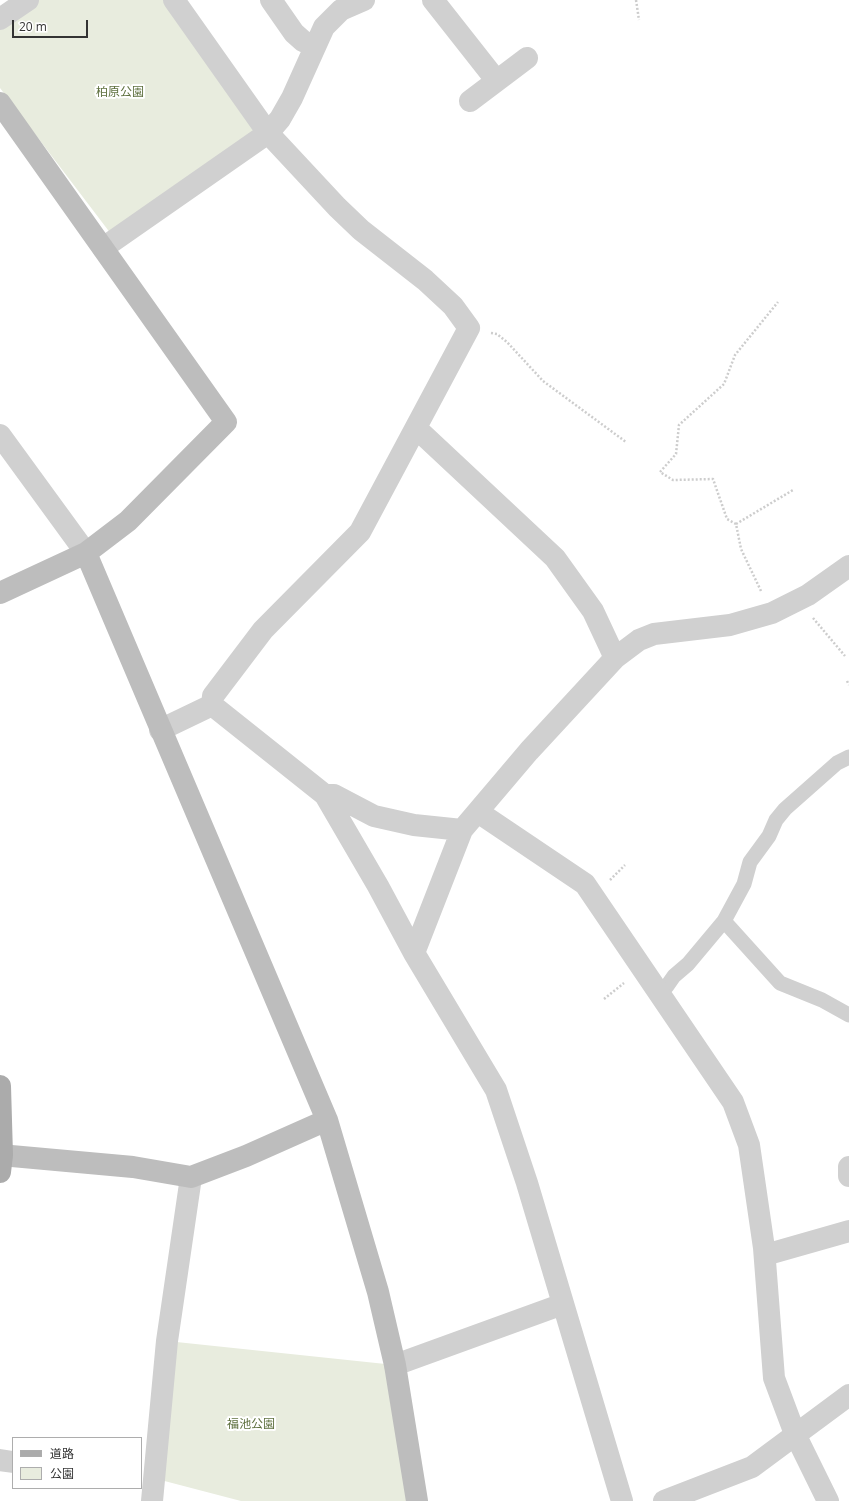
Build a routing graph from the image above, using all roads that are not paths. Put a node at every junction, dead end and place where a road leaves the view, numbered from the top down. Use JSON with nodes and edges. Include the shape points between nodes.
{"nodes":[{"id":1,"x":28,"y":0,"type":"edge"},
{"id":2,"x":174,"y":0,"type":"edge"},
{"id":3,"x":271,"y":0,"type":"edge"},
{"id":4,"x":364,"y":0,"type":"edge"},
{"id":5,"x":433,"y":0,"type":"edge"},
{"id":6,"x":0,"y":19,"type":"edge"},
{"id":7,"x":314,"y":46,"type":"junction"},
{"id":8,"x":527,"y":58,"type":"dead end"},
{"id":9,"x":496,"y":80,"type":"junction"},
{"id":10,"x":470,"y":101,"type":"dead end"},
{"id":11,"x":0,"y":103,"type":"edge"},
{"id":12,"x":268,"y":133,"type":"junction"},
{"id":13,"x":103,"y":248,"type":"junction"},
{"id":14,"x":416,"y":428,"type":"junction"},
{"id":15,"x":0,"y":435,"type":"edge"},
{"id":16,"x":86,"y":553,"type":"junction"},
{"id":17,"x":849,"y":566,"type":"edge"},
{"id":18,"x":0,"y":593,"type":"edge"},
{"id":19,"x":615,"y":658,"type":"junction"},
{"id":20,"x":212,"y":705,"type":"junction"},
{"id":21,"x":160,"y":730,"type":"junction"},
{"id":22,"x":849,"y":757,"type":"edge"},
{"id":23,"x":326,"y":795,"type":"junction"},
{"id":24,"x":478,"y":812,"type":"junction"},
{"id":25,"x":462,"y":830,"type":"junction"},
{"id":26,"x":724,"y":921,"type":"junction"},
{"id":27,"x":414,"y":953,"type":"junction"},
{"id":28,"x":659,"y":992,"type":"junction"},
{"id":29,"x":849,"y":1016,"type":"edge"},
{"id":30,"x":0,"y":1086,"type":"edge"},
{"id":31,"x":327,"y":1120,"type":"junction"},
{"id":32,"x":1,"y":1161,"type":"edge"},
{"id":33,"x":849,"y":1167,"type":"edge"},
{"id":34,"x":849,"y":1176,"type":"edge"},
{"id":35,"x":192,"y":1177,"type":"junction"},
{"id":36,"x":849,"y":1231,"type":"edge"},
{"id":37,"x":764,"y":1255,"type":"junction"},
{"id":38,"x":563,"y":1304,"type":"junction"},
{"id":39,"x":395,"y":1365,"type":"junction"},
{"id":40,"x":849,"y":1395,"type":"edge"},
{"id":41,"x":795,"y":1434,"type":"junction"},
{"id":42,"x":0,"y":1460,"type":"edge"},
{"id":43,"x":12,"y":1462,"type":"edge"},
{"id":44,"x":147,"y":1478,"type":"edge"},
{"id":45,"x":152,"y":1501,"type":"edge"},
{"id":46,"x":417,"y":1501,"type":"edge"},
{"id":47,"x":622,"y":1501,"type":"edge"},
{"id":48,"x":664,"y":1501,"type":"edge"},
{"id":49,"x":828,"y":1501,"type":"edge"}],
"edges":[{"from":1,"to":6,"type":"street"},
{"from":2,"to":12,"type":"street"},
{"from":3,"to":7,"type":"street","via":[[294,32],[303,41]]},
{"from":4,"to":7,"type":"street","via":[[341,10],[324,27]]},
{"from":5,"to":9,"type":"street"},
{"from":7,"to":12,"type":"street","via":[[292,98],[280,120]]},
{"from":8,"to":9,"type":"street"},
{"from":9,"to":10,"type":"street"},
{"from":11,"to":13,"type":"street"},
{"from":12,"to":13,"type":"street"},
{"from":12,"to":14,"type":"street","via":[[361,230],[425,280],[453,306],[469,328]]},
{"from":13,"to":16,"type":"street","via":[[226,422],[128,521]]},
{"from":14,"to":19,"type":"street","via":[[554,558],[593,611]]},
{"from":14,"to":20,"type":"street","via":[[360,532],[264,630],[213,696]]},
{"from":15,"to":16,"type":"street"},
{"from":16,"to":18,"type":"street"},
{"from":16,"to":21,"type":"street"},
{"from":17,"to":19,"type":"street","via":[[799,599],[772,613],[730,625],[654,634],[639,640]]},
{"from":19,"to":24,"type":"street","via":[[529,751]]},
{"from":20,"to":21,"type":"street"},
{"from":20,"to":23,"type":"street"},
{"from":21,"to":31,"type":"street"},
{"from":22,"to":26,"type":"lane","via":[[837,763],[776,820],[769,836],[750,862],[744,884]]},
{"from":23,"to":25,"type":"street","via":[[334,795],[374,816],[414,825]]},
{"from":23,"to":27,"type":"street"},
{"from":24,"to":25,"type":"street"},
{"from":24,"to":28,"type":"street","via":[[585,884]]},
{"from":25,"to":27,"type":"street"},
{"from":26,"to":28,"type":"lane","via":[[688,964]]},
{"from":26,"to":29,"type":"lane","via":[[780,983],[822,1000]]},
{"from":27,"to":38,"type":"street","via":[[496,1090]]},
{"from":28,"to":37,"type":"street","via":[[733,1102],[749,1145]]},
{"from":30,"to":32,"type":"main road"},
{"from":31,"to":35,"type":"street"},
{"from":31,"to":39,"type":"street","via":[[378,1292]]},
{"from":32,"to":35,"type":"street","via":[[133,1167]]},
{"from":33,"to":34,"type":"street"},
{"from":35,"to":44,"type":"street"},
{"from":36,"to":37,"type":"street"},
{"from":37,"to":41,"type":"street","via":[[774,1378]]},
{"from":38,"to":39,"type":"street"},
{"from":38,"to":47,"type":"street"},
{"from":39,"to":46,"type":"street"},
{"from":40,"to":41,"type":"street"},
{"from":41,"to":48,"type":"street","via":[[752,1467]]},
{"from":41,"to":49,"type":"street"},
{"from":42,"to":43,"type":"street"},
{"from":44,"to":45,"type":"street"}]}
